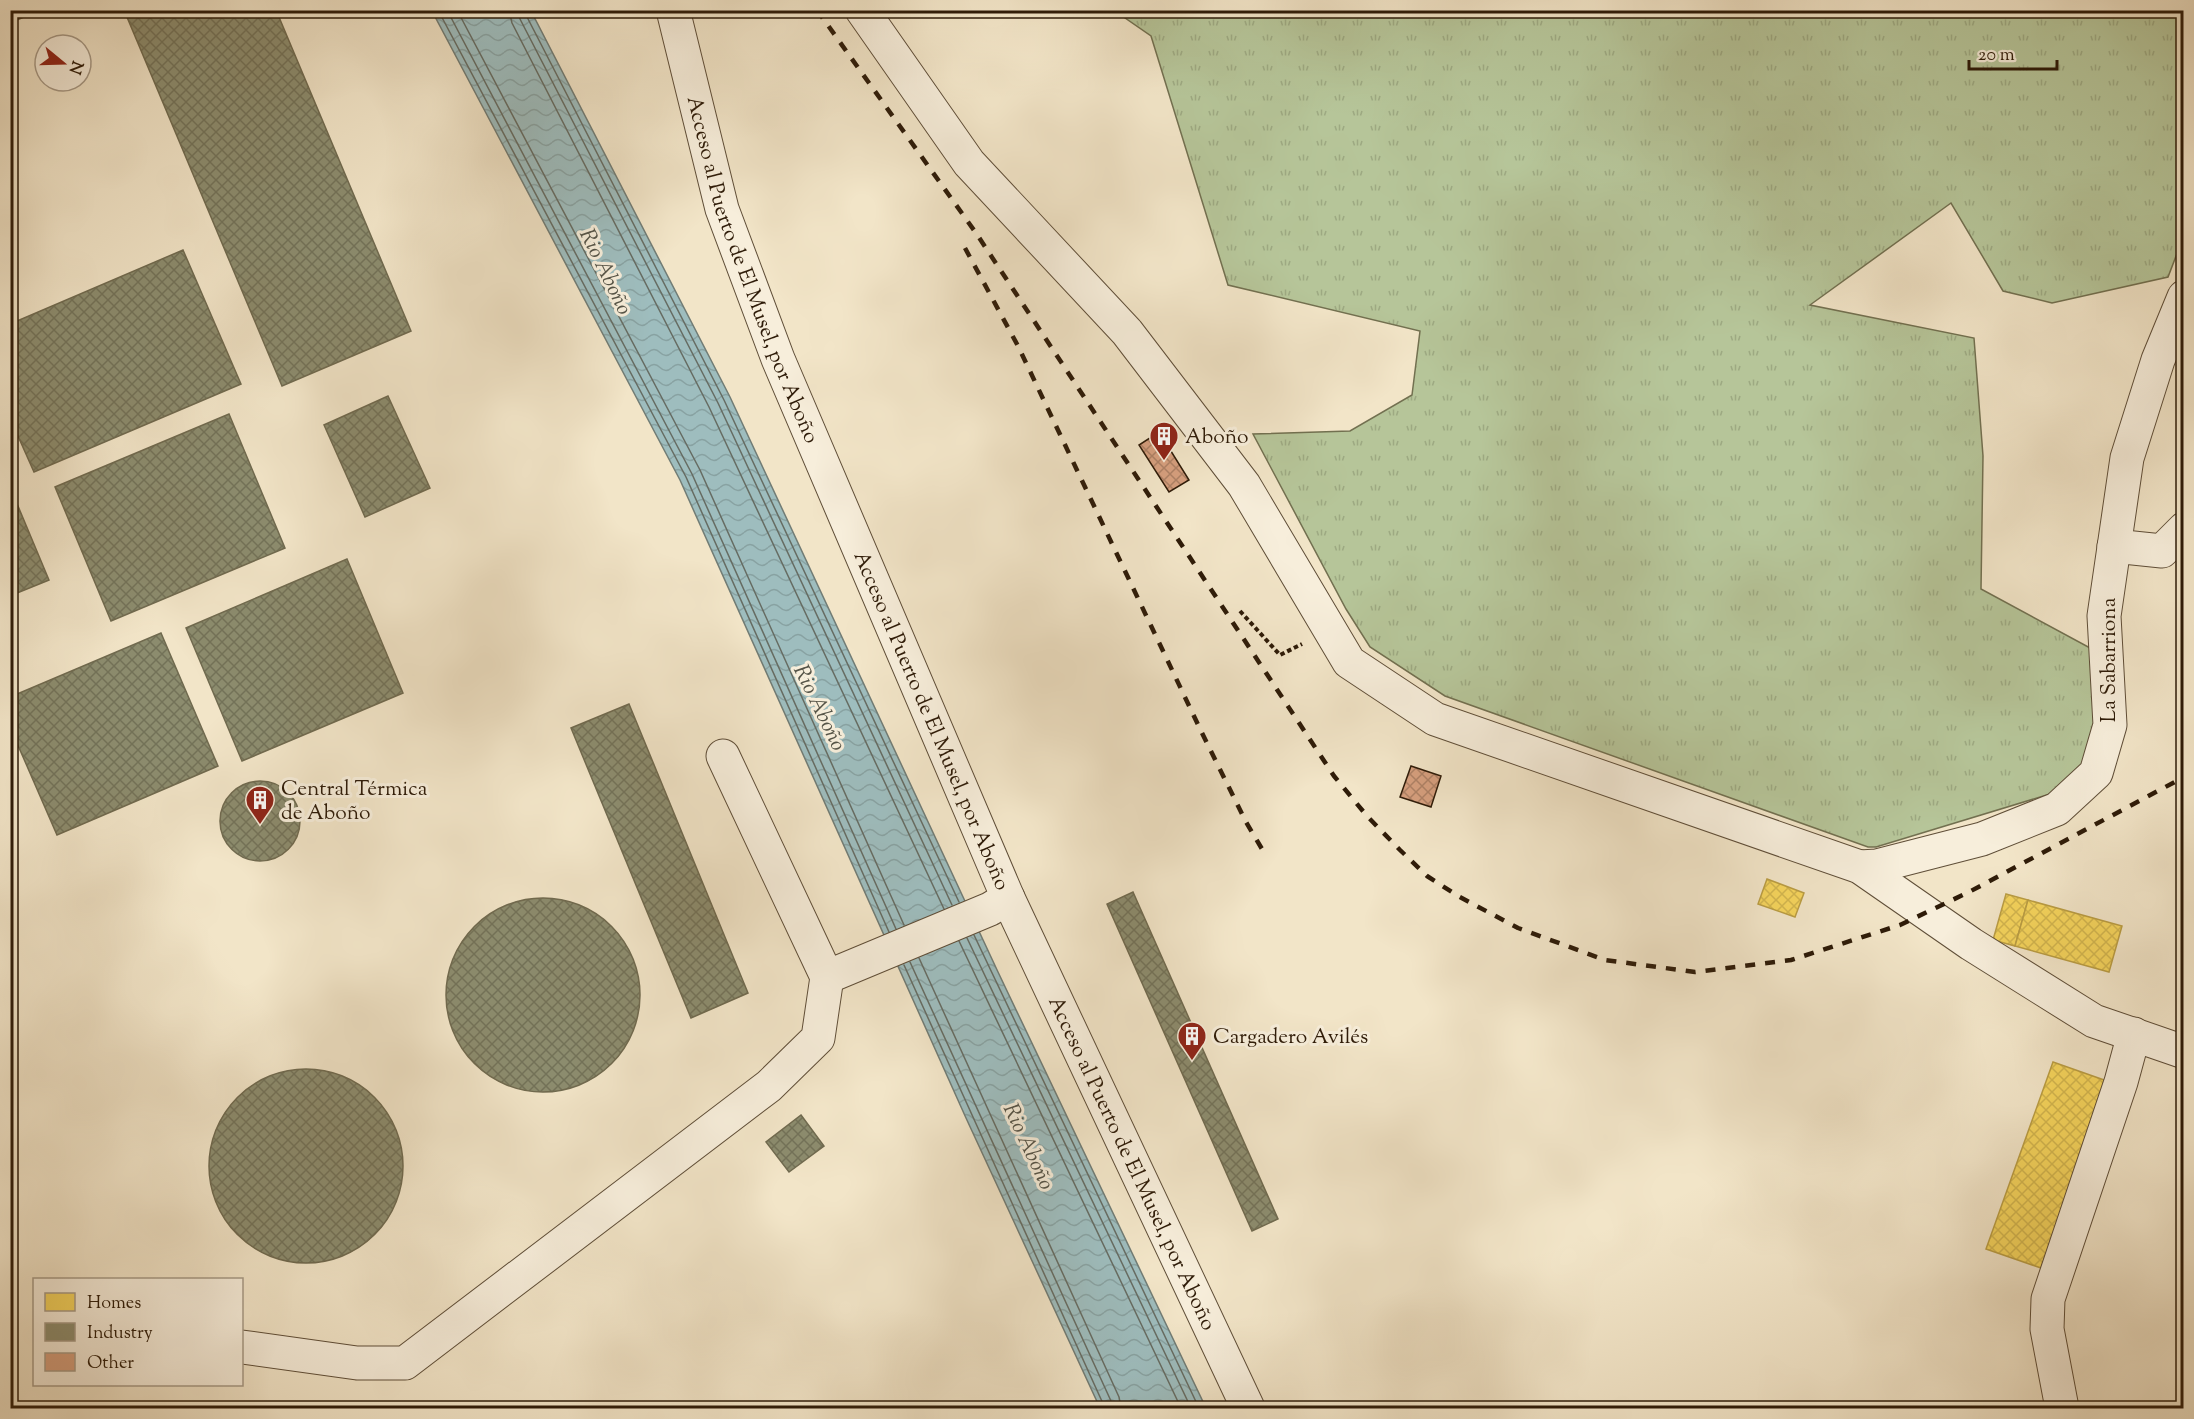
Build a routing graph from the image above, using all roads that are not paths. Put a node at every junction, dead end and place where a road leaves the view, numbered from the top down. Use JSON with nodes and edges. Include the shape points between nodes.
{"nodes":[{"id":1,"x":674,"y":10,"type":"edge"},
{"id":2,"x":862,"y":10,"type":"edge"},
{"id":3,"x":2184,"y":297,"type":"edge"},
{"id":4,"x":2171,"y":364,"type":"edge"},
{"id":5,"x":2184,"y":529,"type":"edge"},
{"id":6,"x":2114,"y":546,"type":"junction"},
{"id":7,"x":723,"y":756,"type":"dead end"},
{"id":8,"x":1860,"y":867,"type":"junction"},
{"id":9,"x":999,"y":904,"type":"junction"},
{"id":10,"x":826,"y":977,"type":"junction"},
{"id":11,"x":2134,"y":1034,"type":"junction"},
{"id":12,"x":2184,"y":1052,"type":"edge"},
{"id":13,"x":243,"y":1347,"type":"edge"},
{"id":14,"x":1248,"y":1408,"type":"edge"},
{"id":15,"x":2062,"y":1408,"type":"edge"}],
"edges":[{"from":1,"to":9,"type":"street","name":"Acceso al Puerto de El Musel, por Aboño","via":[[722,209],[778,359]]},
{"from":2,"to":8,"type":"street","via":[[969,163],[1127,332],[1244,485],[1349,662],[1435,719]]},
{"from":3,"to":4,"type":"street","name":"La Sabarriona"},
{"from":4,"to":6,"type":"street","name":"La Sabarriona","via":[[2127,458]]},
{"from":5,"to":6,"type":"street","via":[[2162,551]]},
{"from":6,"to":8,"type":"street","name":"La Sabarriona","via":[[2104,616],[2110,725],[2096,773],[2057,809],[1982,839]]},
{"from":7,"to":10,"type":"street"},
{"from":8,"to":11,"type":"street","via":[[1971,944],[2094,1021]]},
{"from":9,"to":10,"type":"street"},
{"from":9,"to":14,"type":"street","name":"Acceso al Puerto de El Musel, por Aboño"},
{"from":10,"to":13,"type":"street","via":[[818,1038],[769,1086],[405,1363],[357,1363]]},
{"from":11,"to":12,"type":"street"},
{"from":11,"to":15,"type":"street","via":[[2048,1299],[2047,1329]]}]}
